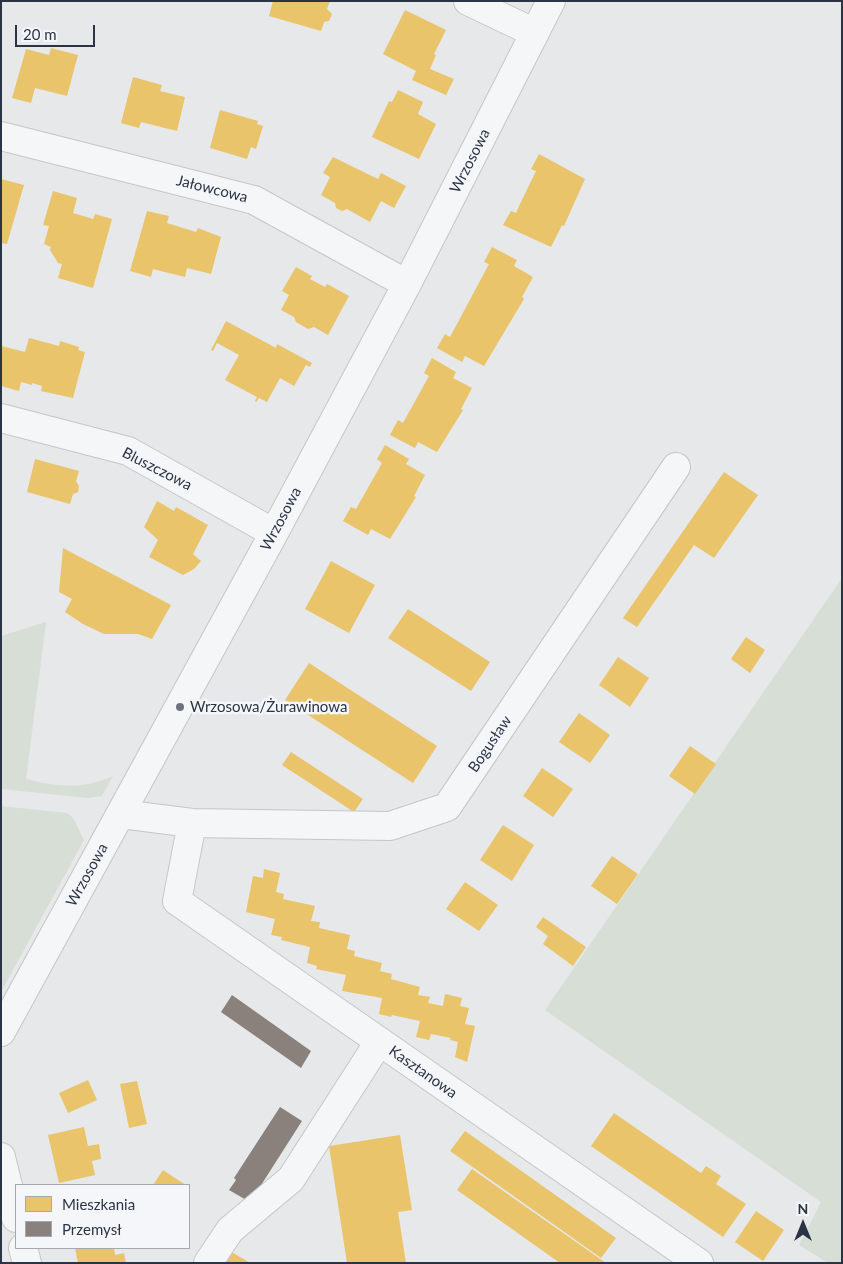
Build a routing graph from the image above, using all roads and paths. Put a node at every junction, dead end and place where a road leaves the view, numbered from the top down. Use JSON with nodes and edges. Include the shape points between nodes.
{"nodes":[{"id":1,"x":468,"y":1,"type":"edge"},
{"id":2,"x":550,"y":1,"type":"edge"},
{"id":3,"x":535,"y":34,"type":"junction"},
{"id":4,"x":1,"y":136,"type":"edge"},
{"id":5,"x":407,"y":284,"type":"junction"},
{"id":6,"x":1,"y":418,"type":"edge"},
{"id":7,"x":676,"y":467,"type":"dead end"},
{"id":8,"x":274,"y":533,"type":"junction"},
{"id":9,"x":121,"y":814,"type":"junction"},
{"id":10,"x":192,"y":823,"type":"junction"},
{"id":11,"x":1,"y":1032,"type":"edge"},
{"id":12,"x":379,"y":1042,"type":"junction"},
{"id":13,"x":1,"y":1157,"type":"edge"},
{"id":14,"x":10,"y":1206,"type":"edge"},
{"id":15,"x":23,"y":1249,"type":"edge"},
{"id":16,"x":27,"y":1263,"type":"edge"},
{"id":17,"x":208,"y":1263,"type":"edge"},
{"id":18,"x":699,"y":1263,"type":"edge"}],
"edges":[{"from":1,"to":3,"type":"street"},
{"from":2,"to":3,"type":"street","name":"Wrzosowa"},
{"from":3,"to":5,"type":"street","name":"Wrzosowa"},
{"from":4,"to":5,"type":"street","name":"Jałowcowa","via":[[254,200]]},
{"from":5,"to":8,"type":"street","name":"Wrzosowa"},
{"from":6,"to":8,"type":"street","name":"Bluszczowa","via":[[128,451]]},
{"from":7,"to":10,"type":"street","name":"Bogusław","via":[[447,807],[390,826]]},
{"from":8,"to":9,"type":"street","name":"Wrzosowa"},
{"from":9,"to":10,"type":"street","name":"Bogusław"},
{"from":9,"to":11,"type":"street","name":"Wrzosowa"},
{"from":10,"to":12,"type":"street","via":[[176,901]]},
{"from":12,"to":17,"type":"street","name":"Kasztanowa","via":[[291,1179],[230,1230]]},
{"from":12,"to":18,"type":"street","name":"Kasztanowa"},
{"from":13,"to":14,"type":"street"},
{"from":15,"to":16,"type":"street"}]}
